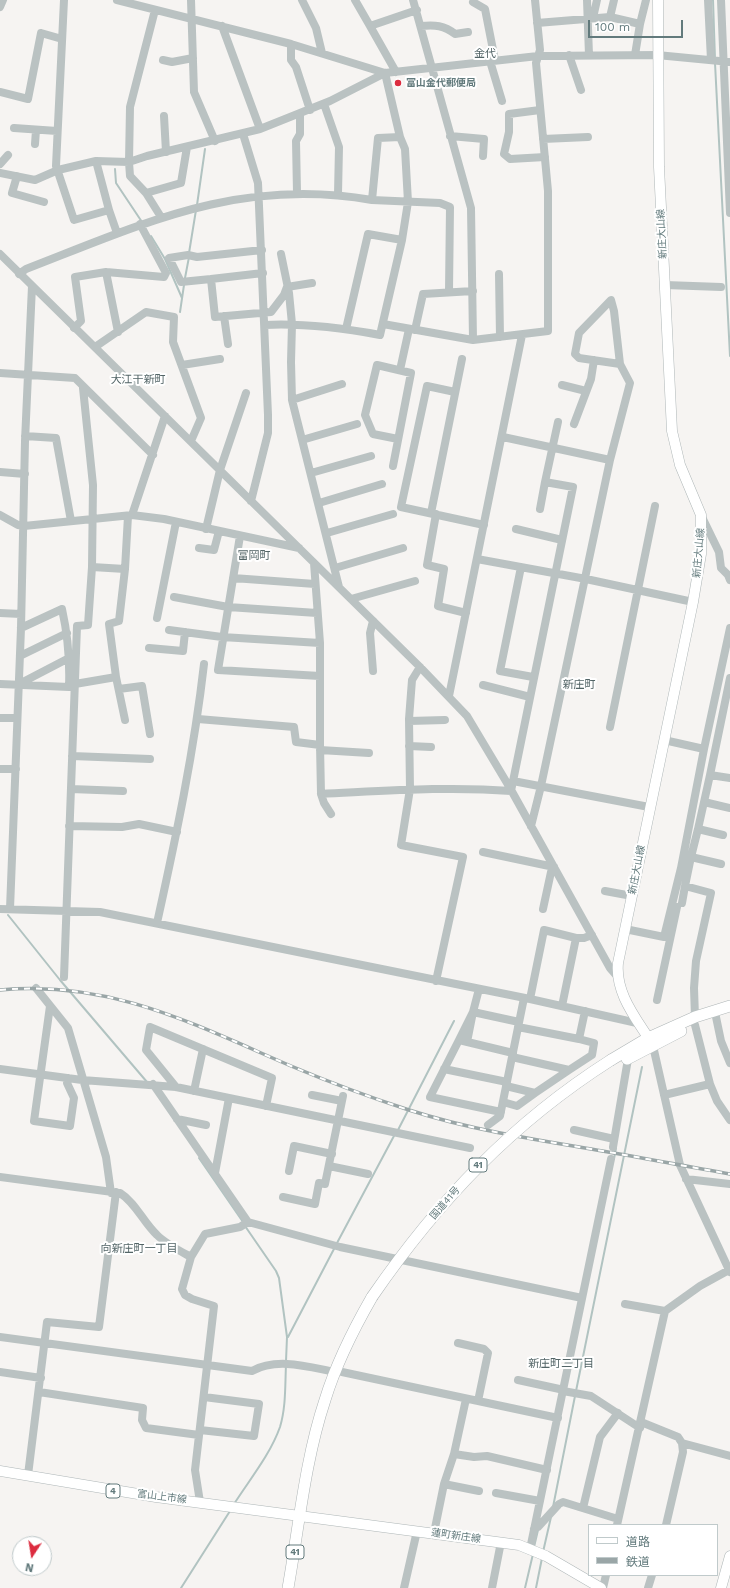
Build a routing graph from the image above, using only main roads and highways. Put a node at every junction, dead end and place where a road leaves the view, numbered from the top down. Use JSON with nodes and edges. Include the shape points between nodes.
{"nodes":[{"id":1,"x":658,"y":0,"type":"edge"},
{"id":2,"x":730,"y":1006,"type":"edge"},
{"id":3,"x":730,"y":1013,"type":"edge"},
{"id":4,"x":695,"y":1021,"type":"junction"},
{"id":5,"x":650,"y":1042,"type":"junction"},
{"id":6,"x":613,"y":1063,"type":"junction"},
{"id":7,"x":0,"y":1471,"type":"edge"},
{"id":8,"x":301,"y":1515,"type":"junction"},
{"id":9,"x":730,"y":1556,"type":"edge"},
{"id":10,"x":288,"y":1588,"type":"edge"},
{"id":11,"x":602,"y":1588,"type":"edge"},
{"id":12,"x":721,"y":1588,"type":"edge"}],
"edges":[{"from":1,"to":5,"type":"main road","name":"新庄大山線","via":[[659,167],[670,400],[674,444],[701,515],[701,554],[617,976],[637,1023]]},
{"from":2,"to":4,"type":"highway","name":"国道41号","number":"41"},
{"from":3,"to":4,"type":"highway","name":"国道41号","number":"41"},
{"from":4,"to":5,"type":"highway","name":"国道41号","number":"41"},
{"from":5,"to":6,"type":"highway","name":"国道41号","number":"41"},
{"from":5,"to":6,"type":"highway","name":"国道41号","number":"41","via":[[628,1059]]},
{"from":6,"to":8,"type":"highway","name":"国道41号","number":"41","bridge":true,"via":[[578,1081],[506,1139],[476,1168],[394,1266],[354,1329],[319,1420]]},
{"from":7,"to":8,"type":"main road","name":"富山上市線","number":"4","via":[[107,1490]]},
{"from":8,"to":10,"type":"highway","name":"国道41号","number":"41"},
{"from":8,"to":11,"type":"main road","name":"蓮町新庄線","via":[[501,1542],[531,1549]]},
{"from":9,"to":12,"type":"main road"}]}
